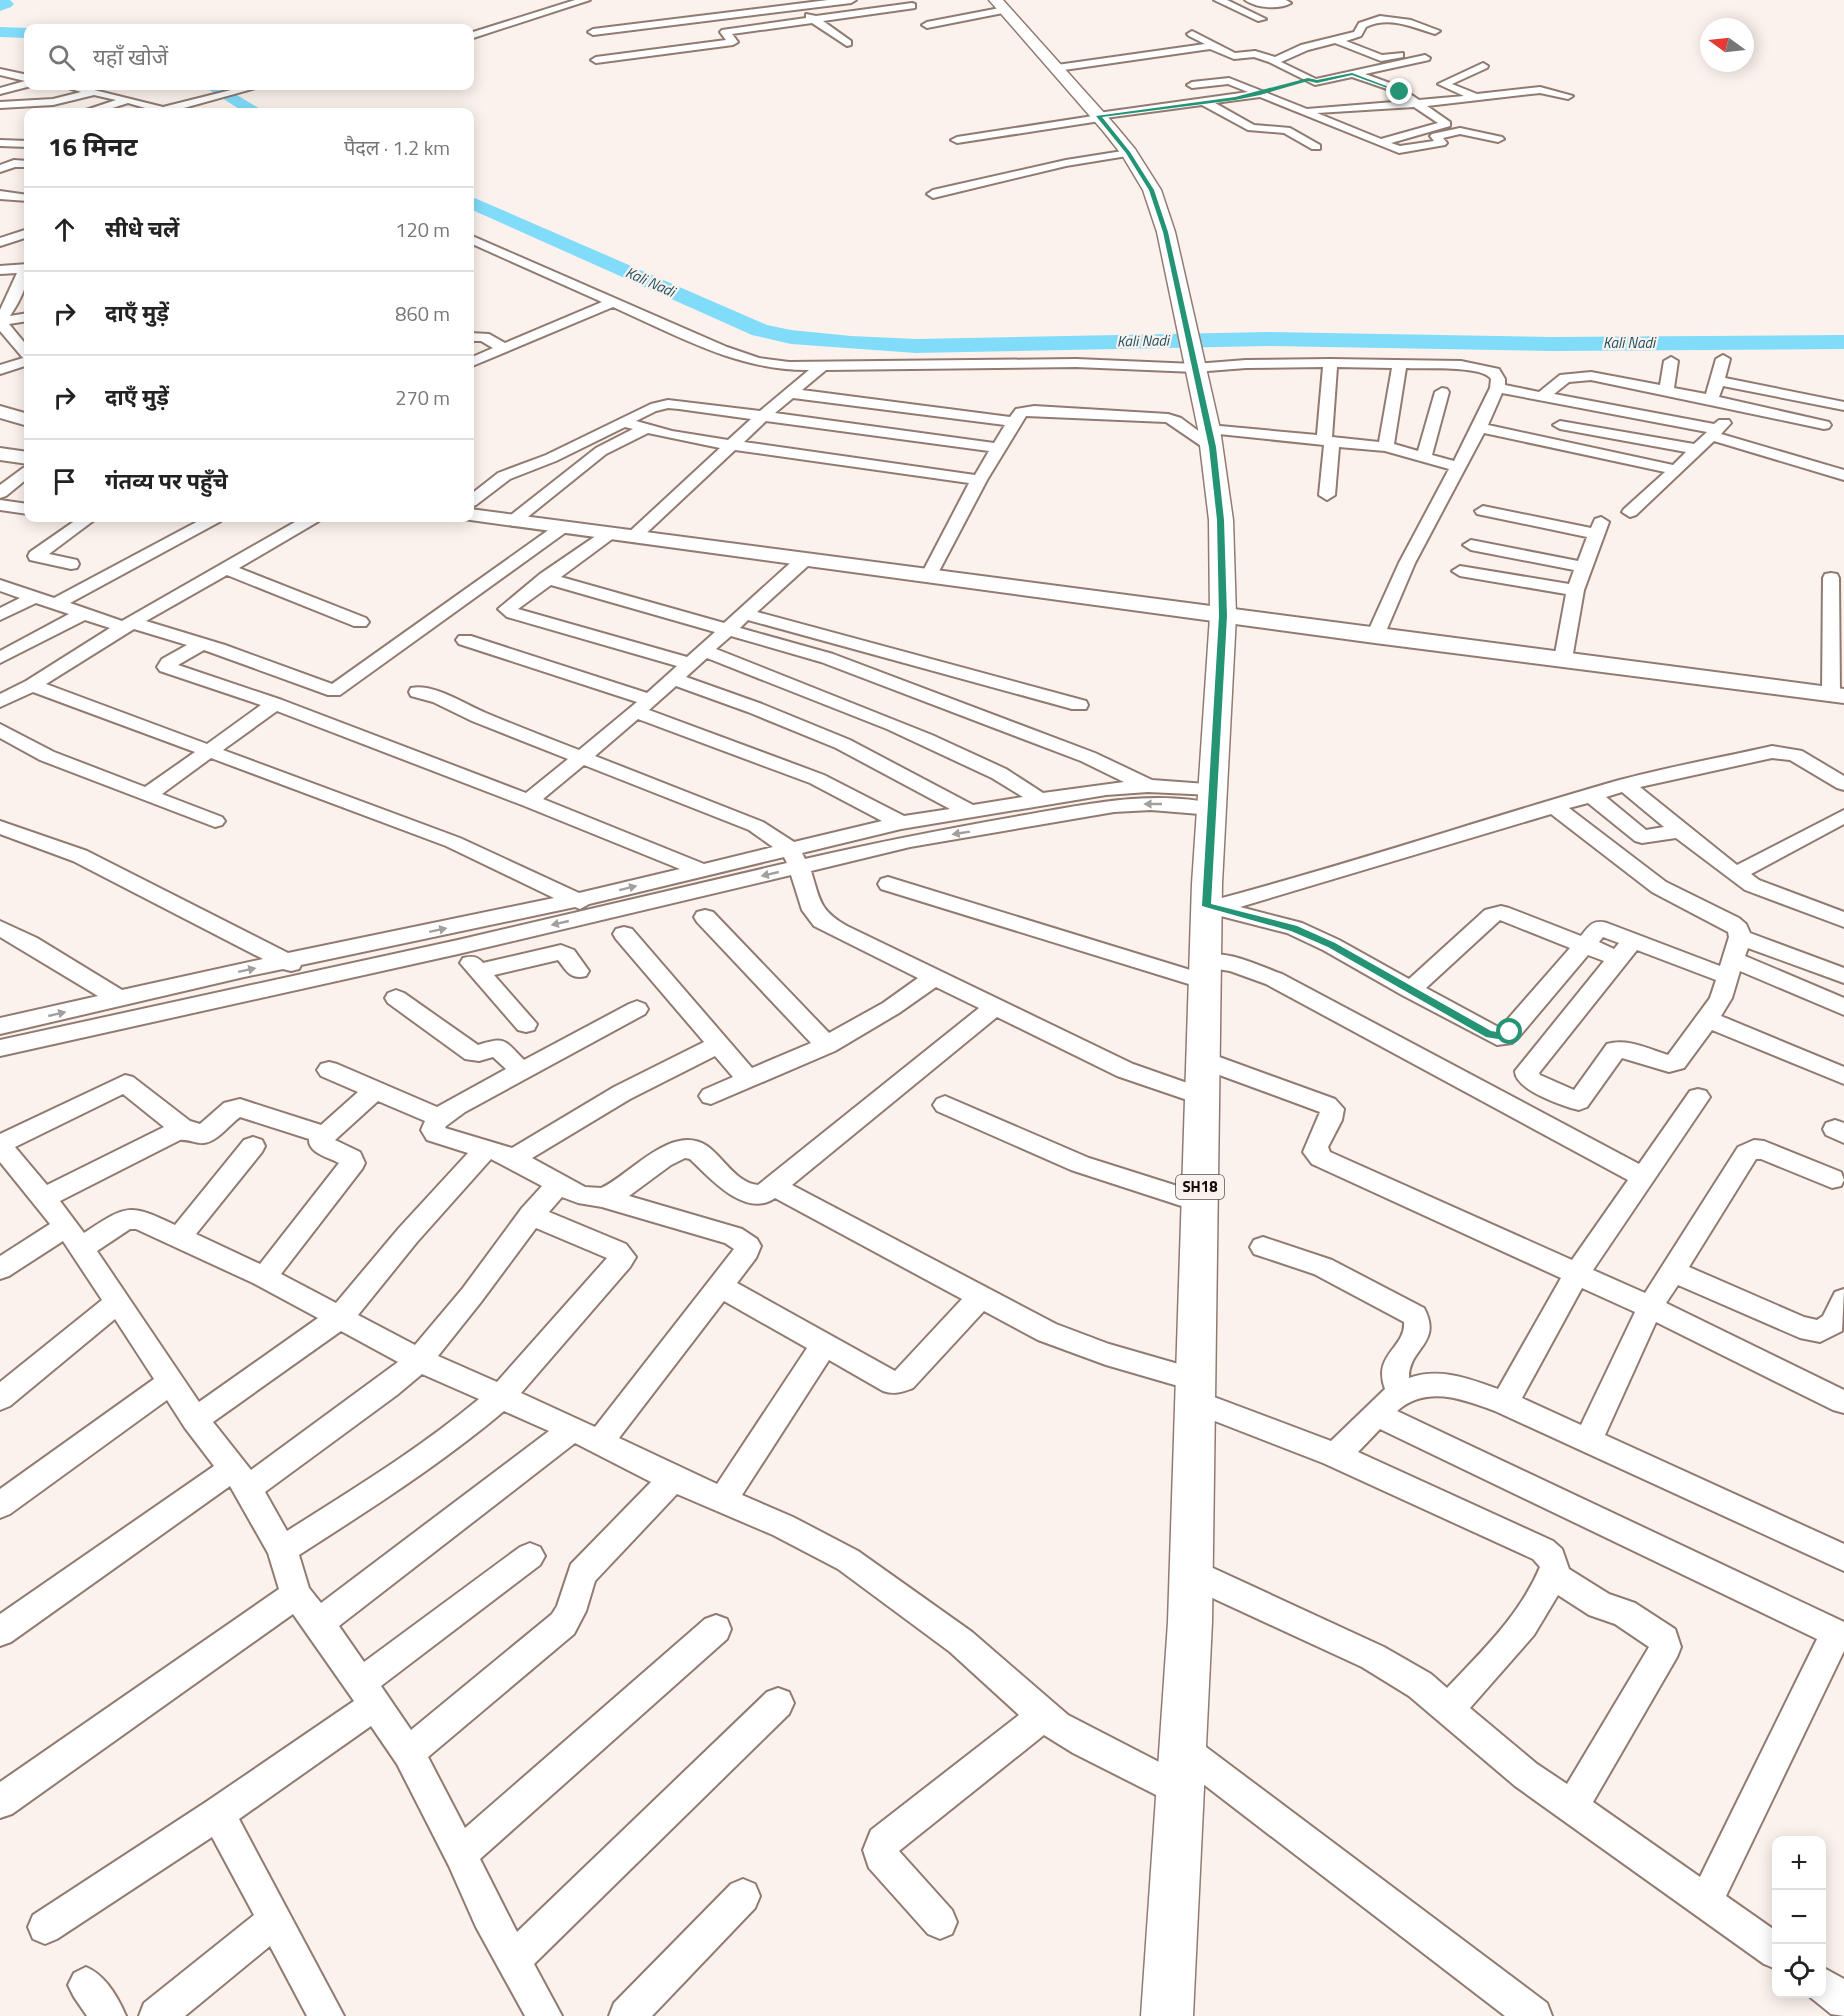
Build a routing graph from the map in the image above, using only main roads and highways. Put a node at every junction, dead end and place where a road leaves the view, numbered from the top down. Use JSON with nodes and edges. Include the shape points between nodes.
{"nodes":[{"id":1,"x":1000,"y":5,"type":"edge"},
{"id":2,"x":1167,"y":2016,"type":"edge"}],
"edges":[{"from":1,"to":2,"type":"main road","number":"SH18","via":[[1099,117],[1152,190],[1166,232],[1211,438],[1221,520],[1223,616],[1205,972],[1191,1573]]}]}
